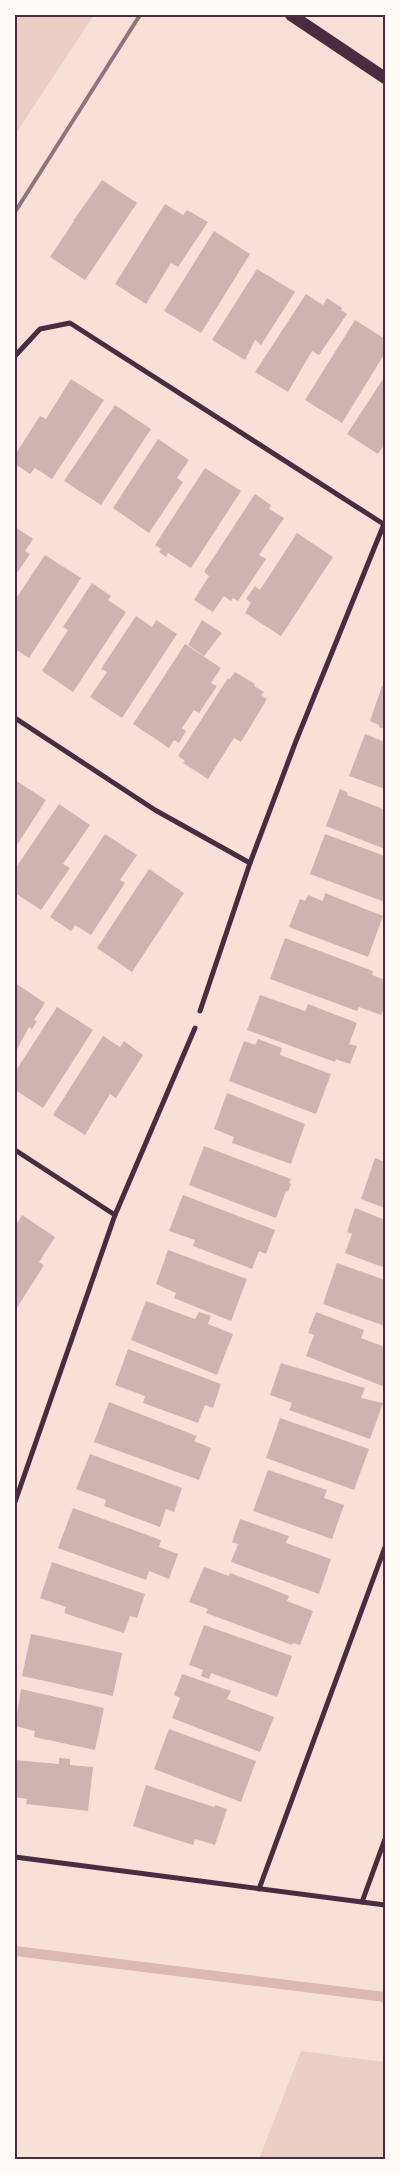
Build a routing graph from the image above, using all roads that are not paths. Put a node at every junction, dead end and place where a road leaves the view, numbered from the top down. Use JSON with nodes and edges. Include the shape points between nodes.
{"nodes":[{"id":1,"x":291,"y":15,"type":"edge"},
{"id":2,"x":385,"y":78,"type":"edge"},
{"id":3,"x":15,"y":356,"type":"edge"},
{"id":4,"x":384,"y":524,"type":"edge"},
{"id":5,"x":15,"y":718,"type":"edge"},
{"id":6,"x":250,"y":863,"type":"junction"},
{"id":7,"x":200,"y":1011,"type":"dead end"},
{"id":8,"x":195,"y":1028,"type":"dead end"},
{"id":9,"x":15,"y":1150,"type":"edge"},
{"id":10,"x":115,"y":1215,"type":"junction"},
{"id":11,"x":15,"y":1502,"type":"edge"},
{"id":12,"x":385,"y":1547,"type":"edge"},
{"id":13,"x":385,"y":1839,"type":"edge"},
{"id":14,"x":15,"y":1857,"type":"edge"},
{"id":15,"x":259,"y":1889,"type":"junction"},
{"id":16,"x":362,"y":1902,"type":"junction"},
{"id":17,"x":385,"y":1904,"type":"edge"}],
"edges":[{"from":1,"to":2,"type":"main road"},
{"from":3,"to":4,"type":"street","via":[[40,329],[70,323]]},
{"from":4,"to":6,"type":"street"},
{"from":5,"to":6,"type":"street","via":[[155,810]]},
{"from":6,"to":7,"type":"street"},
{"from":8,"to":10,"type":"street"},
{"from":9,"to":10,"type":"street"},
{"from":10,"to":11,"type":"street"},
{"from":12,"to":15,"type":"street"},
{"from":13,"to":16,"type":"street"},
{"from":14,"to":15,"type":"street"},
{"from":15,"to":16,"type":"street"},
{"from":16,"to":17,"type":"street"}]}
